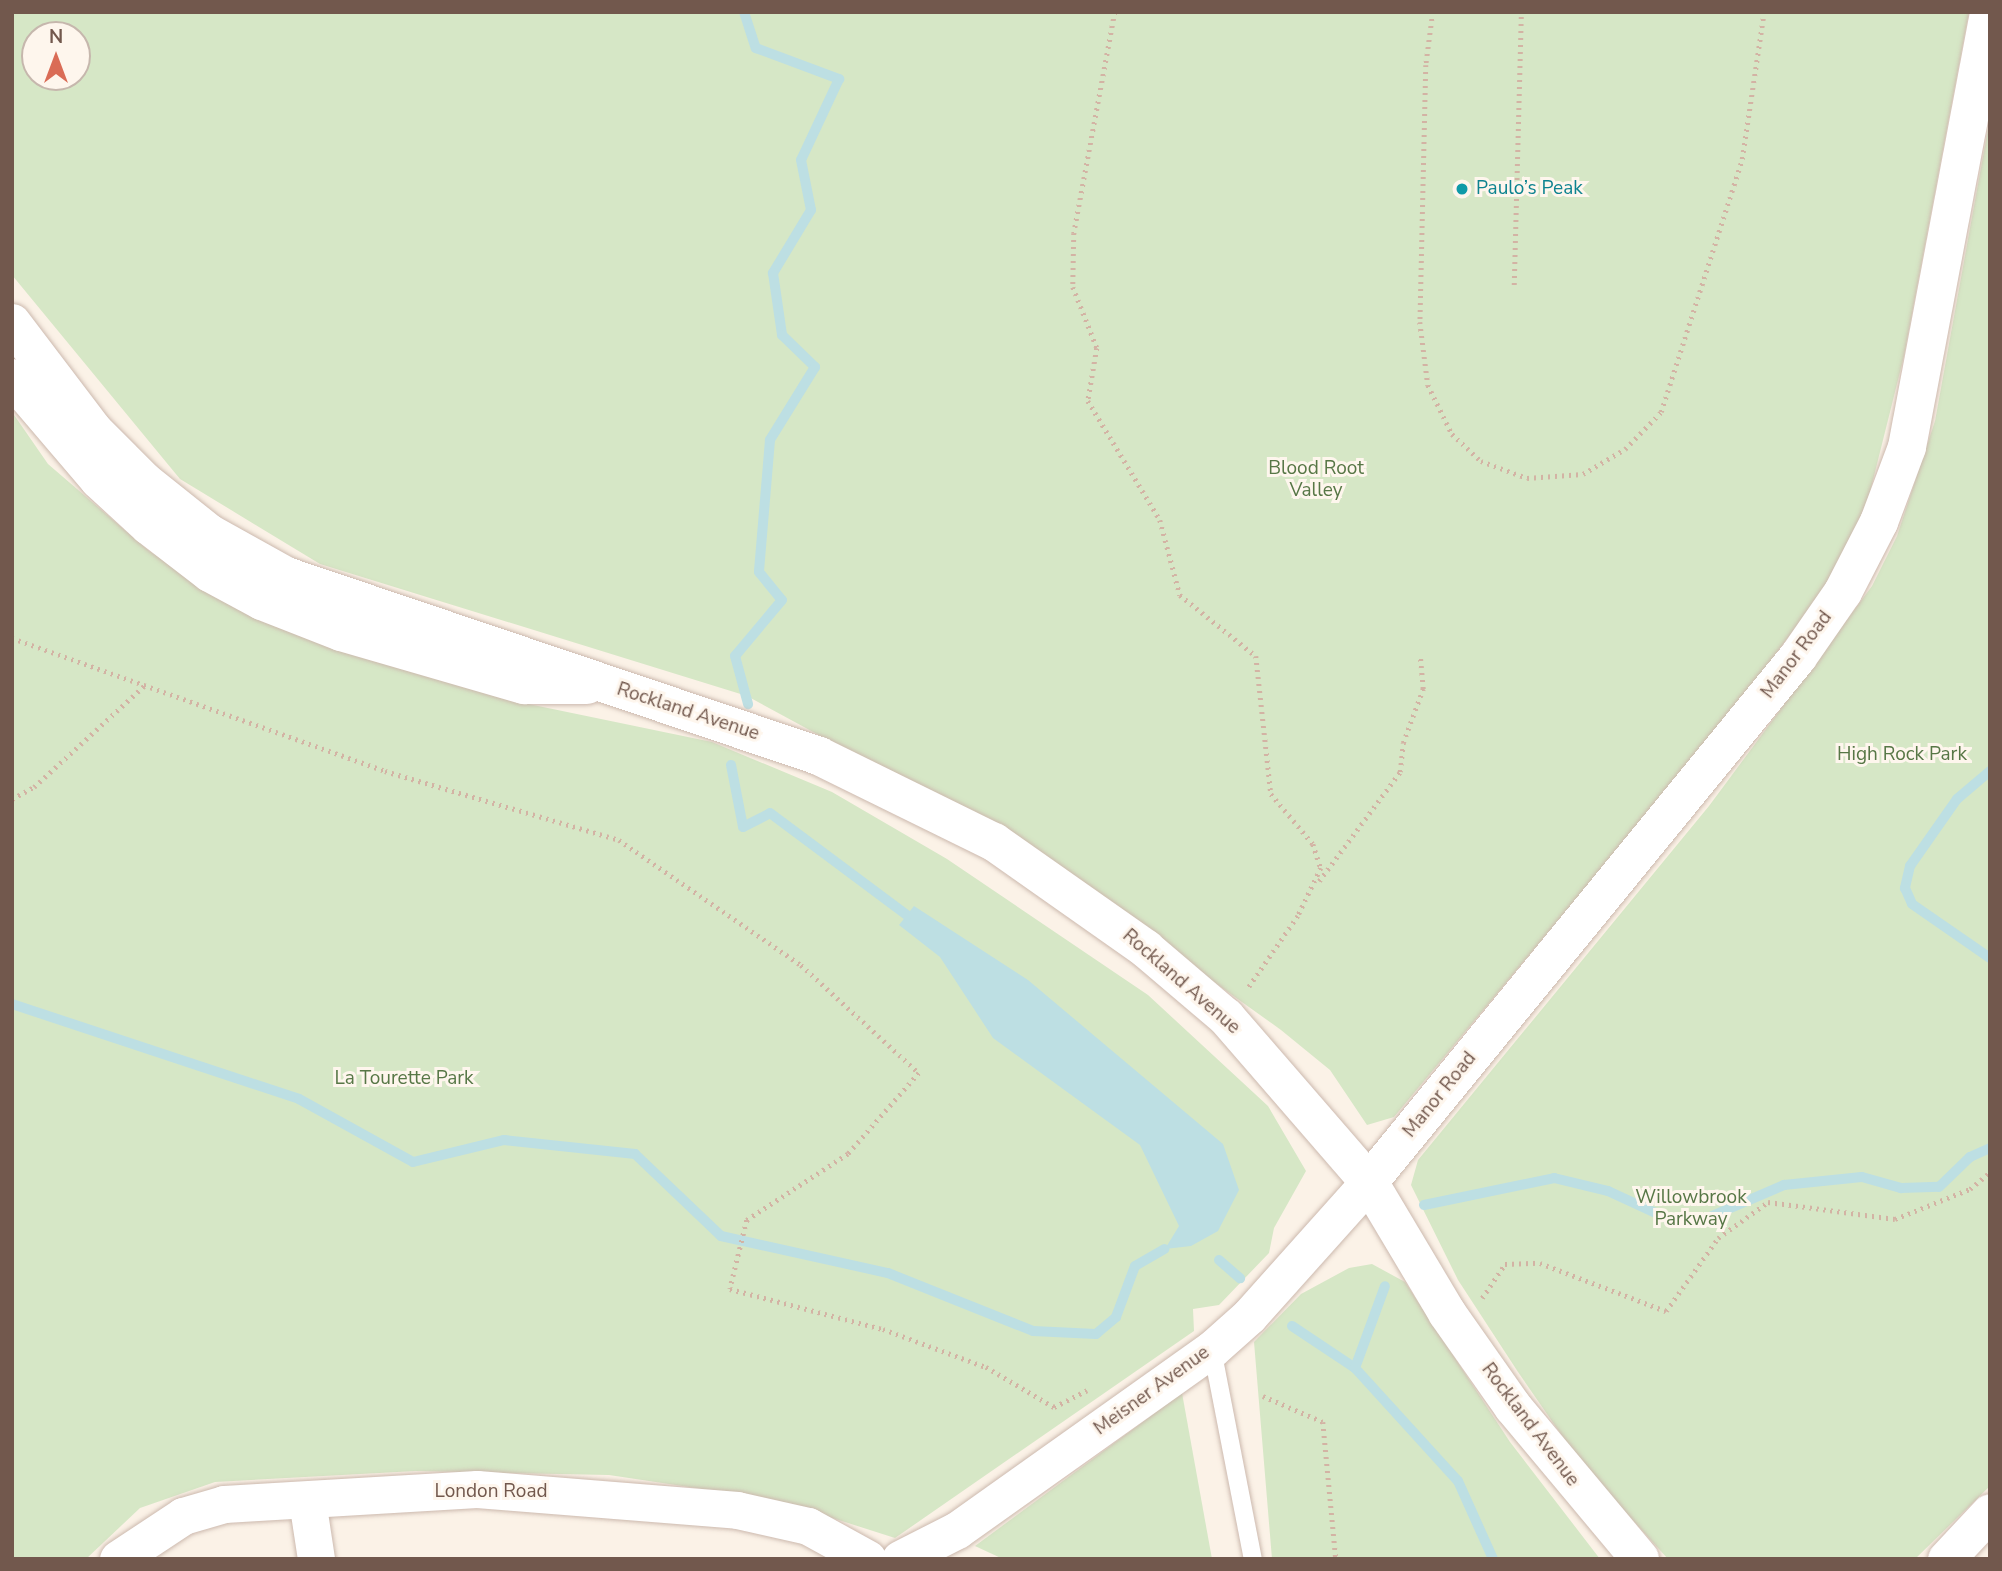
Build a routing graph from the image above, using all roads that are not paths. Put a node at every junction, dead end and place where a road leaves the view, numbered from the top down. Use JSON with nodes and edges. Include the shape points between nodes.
{"nodes":[{"id":1,"x":1989,"y":12,"type":"edge"},
{"id":2,"x":12,"y":323,"type":"edge"},
{"id":3,"x":12,"y":378,"type":"edge"},
{"id":4,"x":603,"y":685,"type":"junction"},
{"id":5,"x":1369,"y":1182,"type":"junction"},
{"id":6,"x":1212,"y":1349,"type":"junction"},
{"id":7,"x":307,"y":1500,"type":"junction"},
{"id":8,"x":1990,"y":1512,"type":"edge"},
{"id":9,"x":118,"y":1559,"type":"edge"},
{"id":10,"x":316,"y":1559,"type":"edge"},
{"id":11,"x":868,"y":1559,"type":"edge"},
{"id":12,"x":900,"y":1559,"type":"edge"},
{"id":13,"x":1253,"y":1559,"type":"edge"},
{"id":14,"x":1640,"y":1559,"type":"edge"},
{"id":15,"x":1946,"y":1559,"type":"edge"}],
"edges":[{"from":1,"to":5,"type":"street","name":"Manor Road","via":[[1907,447],[1879,522],[1843,592],[1798,657]]},
{"from":2,"to":4,"type":"street","name":"Rockland Avenue","via":[[94,431],[209,533],[285,576],[369,609],[531,655]]},
{"from":3,"to":4,"type":"street","name":"Rockland Avenue","via":[[99,481],[149,526],[210,573],[262,601],[341,632],[524,685]]},
{"from":4,"to":5,"type":"street","name":"Rockland Avenue","via":[[819,756],[902,792],[1017,857],[1146,949],[1226,1017]]},
{"from":5,"to":6,"type":"street","name":"Meisner Avenue","via":[[1249,1316]]},
{"from":5,"to":14,"type":"street","name":"Rockland Avenue","via":[[1506,1396]]},
{"from":6,"to":12,"type":"street","name":"Meisner Avenue","via":[[957,1530]]},
{"from":6,"to":13,"type":"lane"},
{"from":7,"to":9,"type":"street","name":"London Road","via":[[224,1504],[183,1516]]},
{"from":7,"to":10,"type":"street"},
{"from":7,"to":11,"type":"street","name":"London Road","via":[[477,1489],[664,1501],[808,1526]]},
{"from":8,"to":15,"type":"street"}]}
